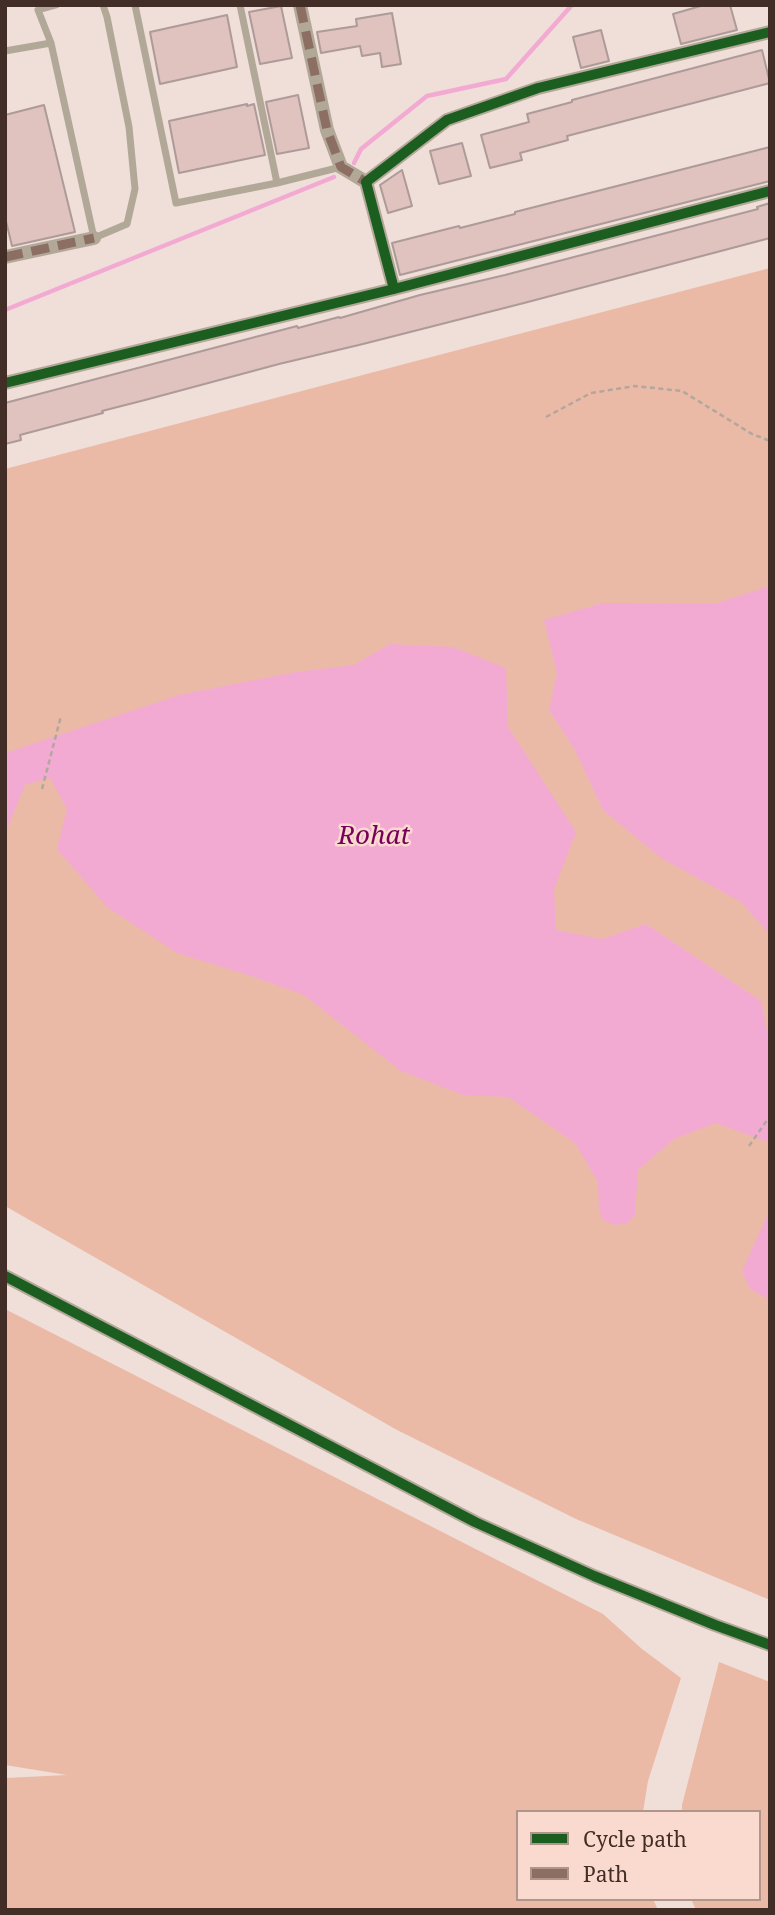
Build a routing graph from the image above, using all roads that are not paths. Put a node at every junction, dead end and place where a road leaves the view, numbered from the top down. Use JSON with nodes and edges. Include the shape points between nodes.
{"nodes":[{"id":1,"x":56,"y":5,"type":"edge"},
{"id":2,"x":103,"y":5,"type":"edge"},
{"id":3,"x":135,"y":5,"type":"edge"},
{"id":4,"x":240,"y":5,"type":"edge"},
{"id":5,"x":300,"y":5,"type":"edge"},
{"id":6,"x":770,"y":32,"type":"edge"},
{"id":7,"x":51,"y":43,"type":"junction"},
{"id":8,"x":5,"y":51,"type":"edge"},
{"id":9,"x":341,"y":167,"type":"junction"},
{"id":10,"x":366,"y":182,"type":"junction"},
{"id":11,"x":277,"y":183,"type":"junction"},
{"id":12,"x":770,"y":191,"type":"edge"},
{"id":13,"x":94,"y":238,"type":"junction"},
{"id":14,"x":5,"y":257,"type":"edge"},
{"id":15,"x":394,"y":289,"type":"junction"},
{"id":16,"x":5,"y":383,"type":"edge"},
{"id":17,"x":5,"y":1276,"type":"edge"},
{"id":18,"x":770,"y":1645,"type":"edge"}],
"edges":[{"from":1,"to":7,"type":"lane","via":[[38,10]]},
{"from":2,"to":13,"type":"lane","via":[[129,127],[135,189],[127,224]]},
{"from":3,"to":11,"type":"lane","via":[[176,203]]},
{"from":4,"to":11,"type":"lane"},
{"from":5,"to":9,"type":"street","via":[[327,130]]},
{"from":6,"to":10,"type":"street","via":[[538,88],[447,120]]},
{"from":7,"to":8,"type":"lane"},
{"from":7,"to":13,"type":"lane"},
{"from":9,"to":10,"type":"street"},
{"from":9,"to":11,"type":"lane"},
{"from":10,"to":15,"type":"street"},
{"from":12,"to":15,"type":"street"},
{"from":13,"to":14,"type":"street"},
{"from":15,"to":16,"type":"street"},
{"from":17,"to":18,"type":"street","via":[[475,1522],[606,1581]]}]}
